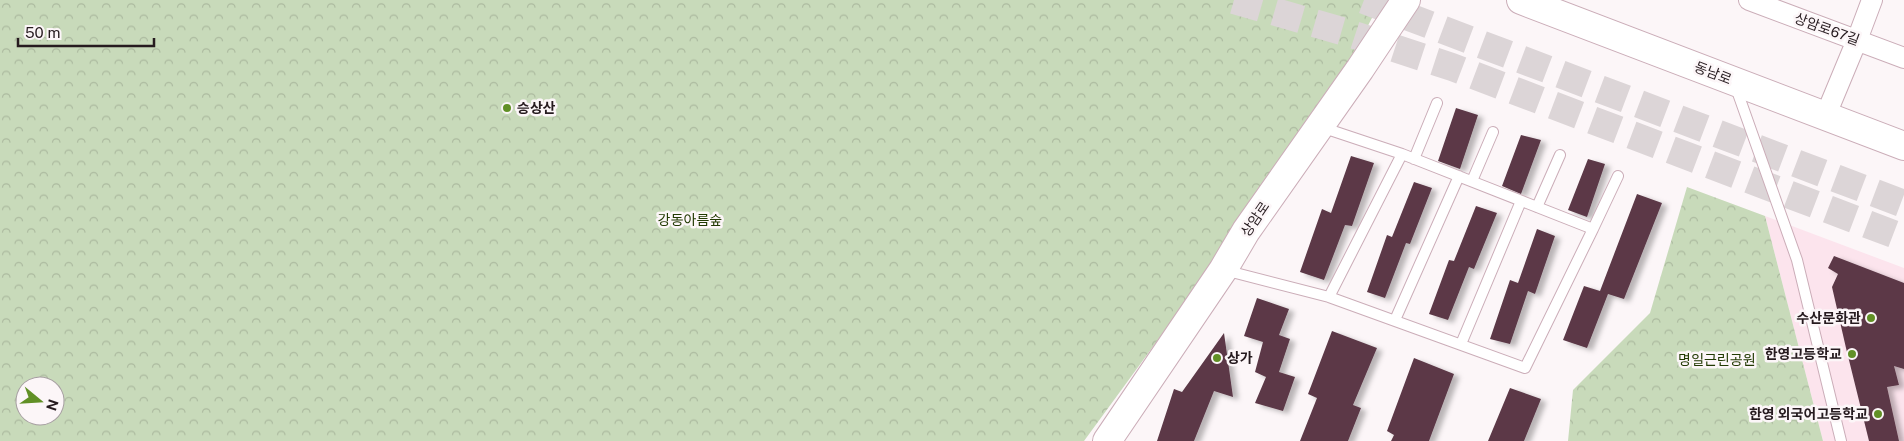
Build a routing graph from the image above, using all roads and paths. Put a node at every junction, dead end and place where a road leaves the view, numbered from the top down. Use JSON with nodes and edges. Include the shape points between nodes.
{"nodes":[{"id":1,"x":1406,"y":0,"type":"edge"},
{"id":2,"x":1521,"y":0,"type":"edge"},
{"id":3,"x":1749,"y":0,"type":"edge"},
{"id":4,"x":1872,"y":0,"type":"edge"},
{"id":5,"x":1857,"y":40,"type":"junction"},
{"id":6,"x":1904,"y":58,"type":"edge"},
{"id":7,"x":1734,"y":82,"type":"junction"},
{"id":8,"x":1437,"y":103,"type":"dead end"},
{"id":9,"x":1825,"y":117,"type":"junction"},
{"id":10,"x":1324,"y":128,"type":"dead end"},
{"id":11,"x":1493,"y":132,"type":"dead end"},
{"id":12,"x":1904,"y":146,"type":"edge"},
{"id":13,"x":1402,"y":154,"type":"junction"},
{"id":14,"x":1560,"y":155,"type":"dead end"},
{"id":15,"x":1414,"y":159,"type":"junction"},
{"id":16,"x":1460,"y":176,"type":"junction"},
{"id":17,"x":1618,"y":176,"type":"dead end"},
{"id":18,"x":1472,"y":181,"type":"junction"},
{"id":19,"x":1521,"y":200,"type":"junction"},
{"id":20,"x":1537,"y":207,"type":"junction"},
{"id":21,"x":1593,"y":229,"type":"junction"},
{"id":22,"x":1223,"y":270,"type":"junction"},
{"id":23,"x":1329,"y":297,"type":"junction"},
{"id":24,"x":1395,"y":320,"type":"junction"},
{"id":25,"x":1461,"y":344,"type":"junction"},
{"id":26,"x":1107,"y":441,"type":"edge"},
{"id":27,"x":1841,"y":441,"type":"edge"}],
"edges":[{"from":1,"to":22,"type":"main road","name":"상암로","via":[[1246,231]]},
{"from":2,"to":7,"type":"main road","name":"동남로"},
{"from":3,"to":5,"type":"street","name":"상암로67길"},
{"from":4,"to":5,"type":"street"},
{"from":5,"to":6,"type":"street","name":"상암로67길"},
{"from":5,"to":9,"type":"street"},
{"from":7,"to":9,"type":"main road","name":"동남로"},
{"from":7,"to":27,"type":"lane","via":[[1797,260]]},
{"from":8,"to":15,"type":"lane"},
{"from":9,"to":12,"type":"main road","name":"동남로"},
{"from":10,"to":13,"type":"lane"},
{"from":11,"to":18,"type":"lane"},
{"from":13,"to":15,"type":"lane"},
{"from":13,"to":23,"type":"lane"},
{"from":14,"to":20,"type":"lane"},
{"from":15,"to":16,"type":"lane"},
{"from":16,"to":18,"type":"lane"},
{"from":16,"to":24,"type":"lane"},
{"from":17,"to":21,"type":"lane"},
{"from":18,"to":19,"type":"lane"},
{"from":19,"to":20,"type":"lane"},
{"from":19,"to":25,"type":"lane"},
{"from":20,"to":21,"type":"lane"},
{"from":21,"to":25,"type":"lane","via":[[1524,368]]},
{"from":22,"to":23,"type":"lane"},
{"from":22,"to":26,"type":"main road","name":"상암로"},
{"from":23,"to":24,"type":"lane"},
{"from":24,"to":25,"type":"lane"}]}
